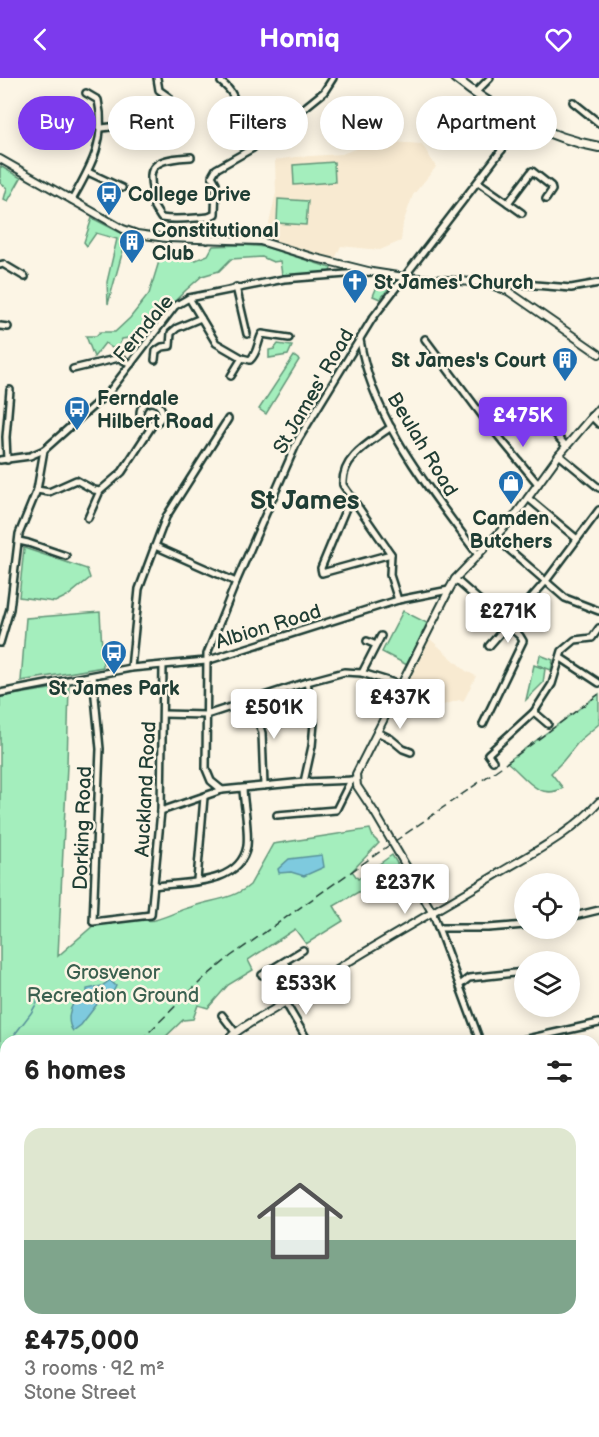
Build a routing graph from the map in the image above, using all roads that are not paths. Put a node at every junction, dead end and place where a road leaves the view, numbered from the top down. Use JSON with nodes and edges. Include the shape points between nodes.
{"nodes":[{"id":1,"x":157,"y":78,"type":"edge"},
{"id":2,"x":222,"y":78,"type":"edge"},
{"id":3,"x":333,"y":78,"type":"edge"},
{"id":4,"x":455,"y":78,"type":"edge"},
{"id":5,"x":490,"y":78,"type":"edge"},
{"id":6,"x":86,"y":93,"type":"dead end"},
{"id":7,"x":475,"y":93,"type":"junction"},
{"id":8,"x":169,"y":96,"type":"dead end"},
{"id":9,"x":234,"y":96,"type":"edge"},
{"id":10,"x":480,"y":96,"type":"edge"},
{"id":11,"x":573,"y":102,"type":"dead end"},
{"id":12,"x":308,"y":105,"type":"edge"},
{"id":13,"x":599,"y":123,"type":"edge"},
{"id":14,"x":102,"y":128,"type":"junction"},
{"id":15,"x":108,"y":128,"type":"edge"},
{"id":16,"x":557,"y":135,"type":"edge"},
{"id":17,"x":599,"y":147,"type":"edge"},
{"id":18,"x":249,"y":150,"type":"edge"},
{"id":19,"x":502,"y":150,"type":"edge"},
{"id":20,"x":191,"y":157,"type":"dead end"},
{"id":21,"x":0,"y":159,"type":"edge"},
{"id":22,"x":88,"y":172,"type":"junction"},
{"id":23,"x":116,"y":176,"type":"dead end"},
{"id":24,"x":478,"y":182,"type":"junction"},
{"id":25,"x":112,"y":184,"type":"junction"},
{"id":26,"x":122,"y":188,"type":"dead end"},
{"id":27,"x":546,"y":199,"type":"dead end"},
{"id":28,"x":72,"y":200,"type":"junction"},
{"id":29,"x":508,"y":203,"type":"junction"},
{"id":30,"x":522,"y":213,"type":"dead end"},
{"id":31,"x":209,"y":217,"type":"junction"},
{"id":32,"x":207,"y":240,"type":"junction"},
{"id":33,"x":0,"y":264,"type":"edge"},
{"id":34,"x":372,"y":272,"type":"junction"},
{"id":35,"x":404,"y":277,"type":"junction"},
{"id":36,"x":25,"y":278,"type":"dead end"},
{"id":37,"x":599,"y":283,"type":"edge"},
{"id":38,"x":236,"y":287,"type":"junction"},
{"id":39,"x":508,"y":291,"type":"junction"},
{"id":40,"x":189,"y":298,"type":"junction"},
{"id":41,"x":201,"y":318,"type":"junction"},
{"id":42,"x":0,"y":326,"type":"edge"},
{"id":43,"x":8,"y":327,"type":"dead end"},
{"id":44,"x":247,"y":334,"type":"dead end"},
{"id":45,"x":289,"y":338,"type":"dead end"},
{"id":46,"x":425,"y":339,"type":"dead end"},
{"id":47,"x":360,"y":340,"type":"junction"},
{"id":48,"x":599,"y":354,"type":"edge"},
{"id":49,"x":242,"y":358,"type":"junction"},
{"id":50,"x":154,"y":360,"type":"dead end"},
{"id":51,"x":131,"y":364,"type":"junction"},
{"id":52,"x":73,"y":369,"type":"dead end"},
{"id":53,"x":231,"y":376,"type":"dead end"},
{"id":54,"x":10,"y":390,"type":"dead end"},
{"id":55,"x":531,"y":407,"type":"dead end"},
{"id":56,"x":599,"y":408,"type":"edge"},
{"id":57,"x":591,"y":416,"type":"junction"},
{"id":58,"x":228,"y":419,"type":"dead end"},
{"id":59,"x":154,"y":423,"type":"junction"},
{"id":60,"x":599,"y":424,"type":"edge"},
{"id":61,"x":391,"y":428,"type":"junction"},
{"id":62,"x":566,"y":446,"type":"junction"},
{"id":63,"x":44,"y":450,"type":"junction"},
{"id":64,"x":559,"y":455,"type":"junction"},
{"id":65,"x":0,"y":460,"type":"edge"},
{"id":66,"x":8,"y":460,"type":"junction"},
{"id":67,"x":538,"y":484,"type":"junction"},
{"id":68,"x":599,"y":488,"type":"edge"},
{"id":69,"x":37,"y":490,"type":"junction"},
{"id":70,"x":100,"y":491,"type":"junction"},
{"id":71,"x":351,"y":496,"type":"junction"},
{"id":72,"x":528,"y":498,"type":"junction"},
{"id":73,"x":599,"y":510,"type":"edge"},
{"id":74,"x":88,"y":518,"type":"dead end"},
{"id":75,"x":496,"y":538,"type":"junction"},
{"id":76,"x":578,"y":539,"type":"junction"},
{"id":77,"x":19,"y":541,"type":"junction"},
{"id":78,"x":154,"y":546,"type":"junction"},
{"id":79,"x":391,"y":554,"type":"junction"},
{"id":80,"x":478,"y":555,"type":"junction"},
{"id":81,"x":66,"y":556,"type":"dead end"},
{"id":82,"x":455,"y":579,"type":"junction"},
{"id":83,"x":546,"y":581,"type":"junction"},
{"id":84,"x":236,"y":582,"type":"junction"},
{"id":85,"x":449,"y":590,"type":"junction"},
{"id":86,"x":398,"y":600,"type":"junction"},
{"id":87,"x":599,"y":612,"type":"edge"},
{"id":88,"x":507,"y":625,"type":"junction"},
{"id":89,"x":598,"y":629,"type":"edge"},
{"id":90,"x":381,"y":636,"type":"dead end"},
{"id":91,"x":367,"y":641,"type":"dead end"},
{"id":92,"x":0,"y":643,"type":"edge"},
{"id":93,"x":375,"y":645,"type":"junction"},
{"id":94,"x":489,"y":646,"type":"dead end"},
{"id":95,"x":561,"y":658,"type":"junction"},
{"id":96,"x":206,"y":661,"type":"junction"},
{"id":97,"x":163,"y":665,"type":"junction"},
{"id":98,"x":131,"y":668,"type":"junction"},
{"id":99,"x":362,"y":673,"type":"junction"},
{"id":100,"x":93,"y":675,"type":"junction"},
{"id":101,"x":307,"y":682,"type":"junction"},
{"id":102,"x":599,"y":683,"type":"edge"},
{"id":103,"x":401,"y":685,"type":"junction"},
{"id":104,"x":0,"y":693,"type":"edge"},
{"id":105,"x":252,"y":700,"type":"junction"},
{"id":106,"x":534,"y":712,"type":"junction"},
{"id":107,"x":164,"y":714,"type":"junction"},
{"id":108,"x":206,"y":715,"type":"junction"},
{"id":109,"x":483,"y":724,"type":"dead end"},
{"id":110,"x":548,"y":724,"type":"dead end"},
{"id":111,"x":376,"y":732,"type":"junction"},
{"id":112,"x":403,"y":749,"type":"junction"},
{"id":113,"x":411,"y":753,"type":"dead end"},
{"id":114,"x":399,"y":757,"type":"dead end"},
{"id":115,"x":493,"y":761,"type":"dead end"},
{"id":116,"x":353,"y":780,"type":"junction"},
{"id":117,"x":304,"y":782,"type":"junction"},
{"id":118,"x":264,"y":786,"type":"junction"},
{"id":119,"x":243,"y":789,"type":"junction"},
{"id":120,"x":222,"y":790,"type":"junction"},
{"id":121,"x":204,"y":797,"type":"junction"},
{"id":122,"x":599,"y":802,"type":"edge"},
{"id":123,"x":161,"y":811,"type":"junction"},
{"id":124,"x":277,"y":815,"type":"dead end"},
{"id":125,"x":197,"y":880,"type":"junction"},
{"id":126,"x":154,"y":886,"type":"junction"},
{"id":127,"x":599,"y":910,"type":"edge"},
{"id":128,"x":433,"y":914,"type":"junction"},
{"id":129,"x":151,"y":915,"type":"joint"},
{"id":130,"x":580,"y":915,"type":"edge"},
{"id":131,"x":514,"y":926,"type":"edge"},
{"id":132,"x":439,"y":928,"type":"junction"},
{"id":133,"x":303,"y":950,"type":"dead end"},
{"id":134,"x":285,"y":962,"type":"junction"},
{"id":135,"x":514,"y":973,"type":"edge"},
{"id":136,"x":272,"y":978,"type":"dead end"},
{"id":137,"x":459,"y":985,"type":"junction"},
{"id":138,"x":302,"y":990,"type":"junction"},
{"id":139,"x":285,"y":1002,"type":"junction"},
{"id":140,"x":222,"y":1015,"type":"dead end"},
{"id":141,"x":599,"y":1023,"type":"edge"},
{"id":142,"x":235,"y":1032,"type":"junction"},
{"id":143,"x":232,"y":1035,"type":"edge"},
{"id":144,"x":304,"y":1035,"type":"edge"},
{"id":145,"x":478,"y":1035,"type":"edge"},
{"id":146,"x":547,"y":1035,"type":"edge"}],
"edges":[{"from":1,"to":8,"type":"street","via":[[159,90]]},
{"from":2,"to":9,"type":"street","via":[[221,82]]},
{"from":3,"to":12,"type":"street"},
{"from":4,"to":7,"type":"main road"},
{"from":5,"to":7,"type":"street"},
{"from":6,"to":14,"type":"street","via":[[96,94]]},
{"from":7,"to":10,"type":"main road"},
{"from":11,"to":13,"type":"street"},
{"from":14,"to":15,"type":"street"},
{"from":14,"to":22,"type":"street"},
{"from":16,"to":17,"type":"main road"},
{"from":18,"to":31,"type":"street","via":[[216,169],[212,176],[216,183],[215,215]]},
{"from":19,"to":24,"type":"street","name":"St James' Road"},
{"from":20,"to":31,"type":"street","via":[[166,159],[155,165],[150,177],[154,207],[161,218],[176,221]]},
{"from":21,"to":28,"type":"street"},
{"from":22,"to":25,"type":"street"},
{"from":22,"to":28,"type":"street"},
{"from":23,"to":25,"type":"street"},
{"from":24,"to":29,"type":"street"},
{"from":24,"to":35,"type":"street","name":"St James' Road"},
{"from":25,"to":26,"type":"street"},
{"from":27,"to":29,"type":"street","via":[[551,186],[532,171]]},
{"from":28,"to":32,"type":"street","via":[[137,234]]},
{"from":29,"to":30,"type":"street"},
{"from":31,"to":32,"type":"street"},
{"from":32,"to":34,"type":"street","via":[[260,241]]},
{"from":33,"to":36,"type":"street"},
{"from":34,"to":35,"type":"street"},
{"from":34,"to":38,"type":"street","name":"Ferndale"},
{"from":35,"to":39,"type":"street","via":[[467,280]]},
{"from":35,"to":47,"type":"street","name":"St James' Road"},
{"from":37,"to":39,"type":"street","via":[[571,288],[511,283]]},
{"from":38,"to":40,"type":"street","name":"Ferndale"},
{"from":38,"to":44,"type":"street"},
{"from":39,"to":48,"type":"street"},
{"from":40,"to":41,"type":"street"},
{"from":40,"to":51,"type":"street","name":"Ferndale","via":[[175,306]]},
{"from":41,"to":49,"type":"street","via":[[216,343]]},
{"from":41,"to":50,"type":"street","via":[[171,333],[170,345],[156,351]]},
{"from":42,"to":43,"type":"street"},
{"from":45,"to":49,"type":"street","via":[[262,334],[255,355],[250,360]]},
{"from":46,"to":67,"type":"street"},
{"from":47,"to":61,"type":"street","name":"Beulah Road","via":[[364,364]]},
{"from":47,"to":84,"type":"street","name":"St James' Road","via":[[298,440]]},
{"from":49,"to":53,"type":"street"},
{"from":51,"to":52,"type":"street","via":[[119,358]]},
{"from":51,"to":63,"type":"street","name":"Ferndale","via":[[110,391]]},
{"from":54,"to":66,"type":"street"},
{"from":55,"to":62,"type":"street"},
{"from":56,"to":57,"type":"street"},
{"from":57,"to":60,"type":"street"},
{"from":57,"to":62,"type":"street"},
{"from":58,"to":78,"type":"street","via":[[166,517]]},
{"from":59,"to":59,"type":"street","via":[[162,412],[150,402],[143,405],[141,415],[144,421]]},
{"from":59,"to":70,"type":"street","via":[[122,472]]},
{"from":61,"to":71,"type":"street","via":[[357,451],[342,474],[343,485]]},
{"from":61,"to":80,"type":"street","name":"Beulah Road"},
{"from":62,"to":64,"type":"street"},
{"from":63,"to":66,"type":"street","name":"Ferndale"},
{"from":63,"to":69,"type":"street"},
{"from":64,"to":67,"type":"street"},
{"from":64,"to":68,"type":"street"},
{"from":65,"to":66,"type":"street","name":"Ferndale"},
{"from":67,"to":72,"type":"street"},
{"from":69,"to":70,"type":"street","via":[[49,492],[76,480]]},
{"from":69,"to":77,"type":"street"},
{"from":70,"to":74,"type":"street"},
{"from":71,"to":79,"type":"street"},
{"from":71,"to":79,"type":"street","via":[[322,573]]},
{"from":72,"to":75,"type":"street"},
{"from":72,"to":76,"type":"street"},
{"from":73,"to":76,"type":"street"},
{"from":75,"to":80,"type":"street"},
{"from":75,"to":83,"type":"street"},
{"from":76,"to":83,"type":"street"},
{"from":77,"to":81,"type":"street"},
{"from":77,"to":92,"type":"street","via":[[10,609]]},
{"from":78,"to":84,"type":"street"},
{"from":78,"to":98,"type":"street","via":[[139,589]]},
{"from":79,"to":86,"type":"street","via":[[390,575]]},
{"from":80,"to":82,"type":"street"},
{"from":82,"to":85,"type":"street"},
{"from":82,"to":88,"type":"street"},
{"from":83,"to":87,"type":"street","via":[[566,598]]},
{"from":83,"to":88,"type":"street"},
{"from":84,"to":96,"type":"street","name":"St James' Road"},
{"from":85,"to":86,"type":"street","name":"Albion Road"},
{"from":85,"to":103,"type":"street"},
{"from":86,"to":96,"type":"street","name":"Albion Road"},
{"from":88,"to":94,"type":"street"},
{"from":88,"to":109,"type":"street","via":[[523,641]]},
{"from":89,"to":95,"type":"street","via":[[592,638],[568,644]]},
{"from":90,"to":93,"type":"street"},
{"from":91,"to":93,"type":"street"},
{"from":93,"to":99,"type":"street"},
{"from":95,"to":102,"type":"street"},
{"from":95,"to":106,"type":"street","via":[[552,684]]},
{"from":96,"to":97,"type":"street","name":"Albion Road"},
{"from":96,"to":108,"type":"street","name":"St James' Road"},
{"from":97,"to":98,"type":"street","name":"Albion Road"},
{"from":97,"to":107,"type":"street","name":"Auckland Road"},
{"from":98,"to":100,"type":"street","name":"Albion Road"},
{"from":99,"to":101,"type":"street","via":[[345,672]]},
{"from":99,"to":103,"type":"street"},
{"from":100,"to":104,"type":"street","name":"Albion Road"},
{"from":100,"to":129,"type":"street","name":"Dorking Road","via":[[100,749],[93,922]]},
{"from":101,"to":105,"type":"street"},
{"from":101,"to":117,"type":"street","via":[[314,723]]},
{"from":103,"to":111,"type":"street"},
{"from":105,"to":108,"type":"street"},
{"from":105,"to":118,"type":"street","via":[[262,733]]},
{"from":106,"to":110,"type":"street"},
{"from":106,"to":115,"type":"street","via":[[488,754]]},
{"from":107,"to":108,"type":"street"},
{"from":107,"to":123,"type":"street","name":"Auckland Road"},
{"from":108,"to":120,"type":"street","name":"St James' Road","via":[[206,769]]},
{"from":111,"to":112,"type":"street"},
{"from":111,"to":116,"type":"street"},
{"from":112,"to":113,"type":"street"},
{"from":112,"to":114,"type":"street"},
{"from":116,"to":117,"type":"street"},
{"from":116,"to":124,"type":"street","via":[[336,810]]},
{"from":116,"to":128,"type":"street","bridge":true},
{"from":117,"to":118,"type":"street"},
{"from":118,"to":119,"type":"street"},
{"from":119,"to":120,"type":"street"},
{"from":119,"to":125,"type":"street","via":[[247,841],[244,855],[227,873]]},
{"from":120,"to":121,"type":"street"},
{"from":121,"to":123,"type":"street"},
{"from":121,"to":125,"type":"street"},
{"from":122,"to":128,"type":"street","via":[[574,827]]},
{"from":123,"to":126,"type":"street","name":"Auckland Road"},
{"from":125,"to":126,"type":"street"},
{"from":126,"to":129,"type":"street","name":"Auckland Road"},
{"from":127,"to":130,"type":"street"},
{"from":128,"to":132,"type":"street"},
{"from":128,"to":138,"type":"street"},
{"from":131,"to":132,"type":"street"},
{"from":132,"to":137,"type":"street"},
{"from":133,"to":134,"type":"street"},
{"from":134,"to":136,"type":"street","via":[[265,973]]},
{"from":134,"to":138,"type":"street"},
{"from":135,"to":137,"type":"street","via":[[469,978]]},
{"from":137,"to":145,"type":"street"},
{"from":138,"to":139,"type":"street"},
{"from":139,"to":142,"type":"street"},
{"from":139,"to":144,"type":"street"},
{"from":140,"to":142,"type":"street"},
{"from":141,"to":146,"type":"street"},
{"from":142,"to":143,"type":"street"}]}
